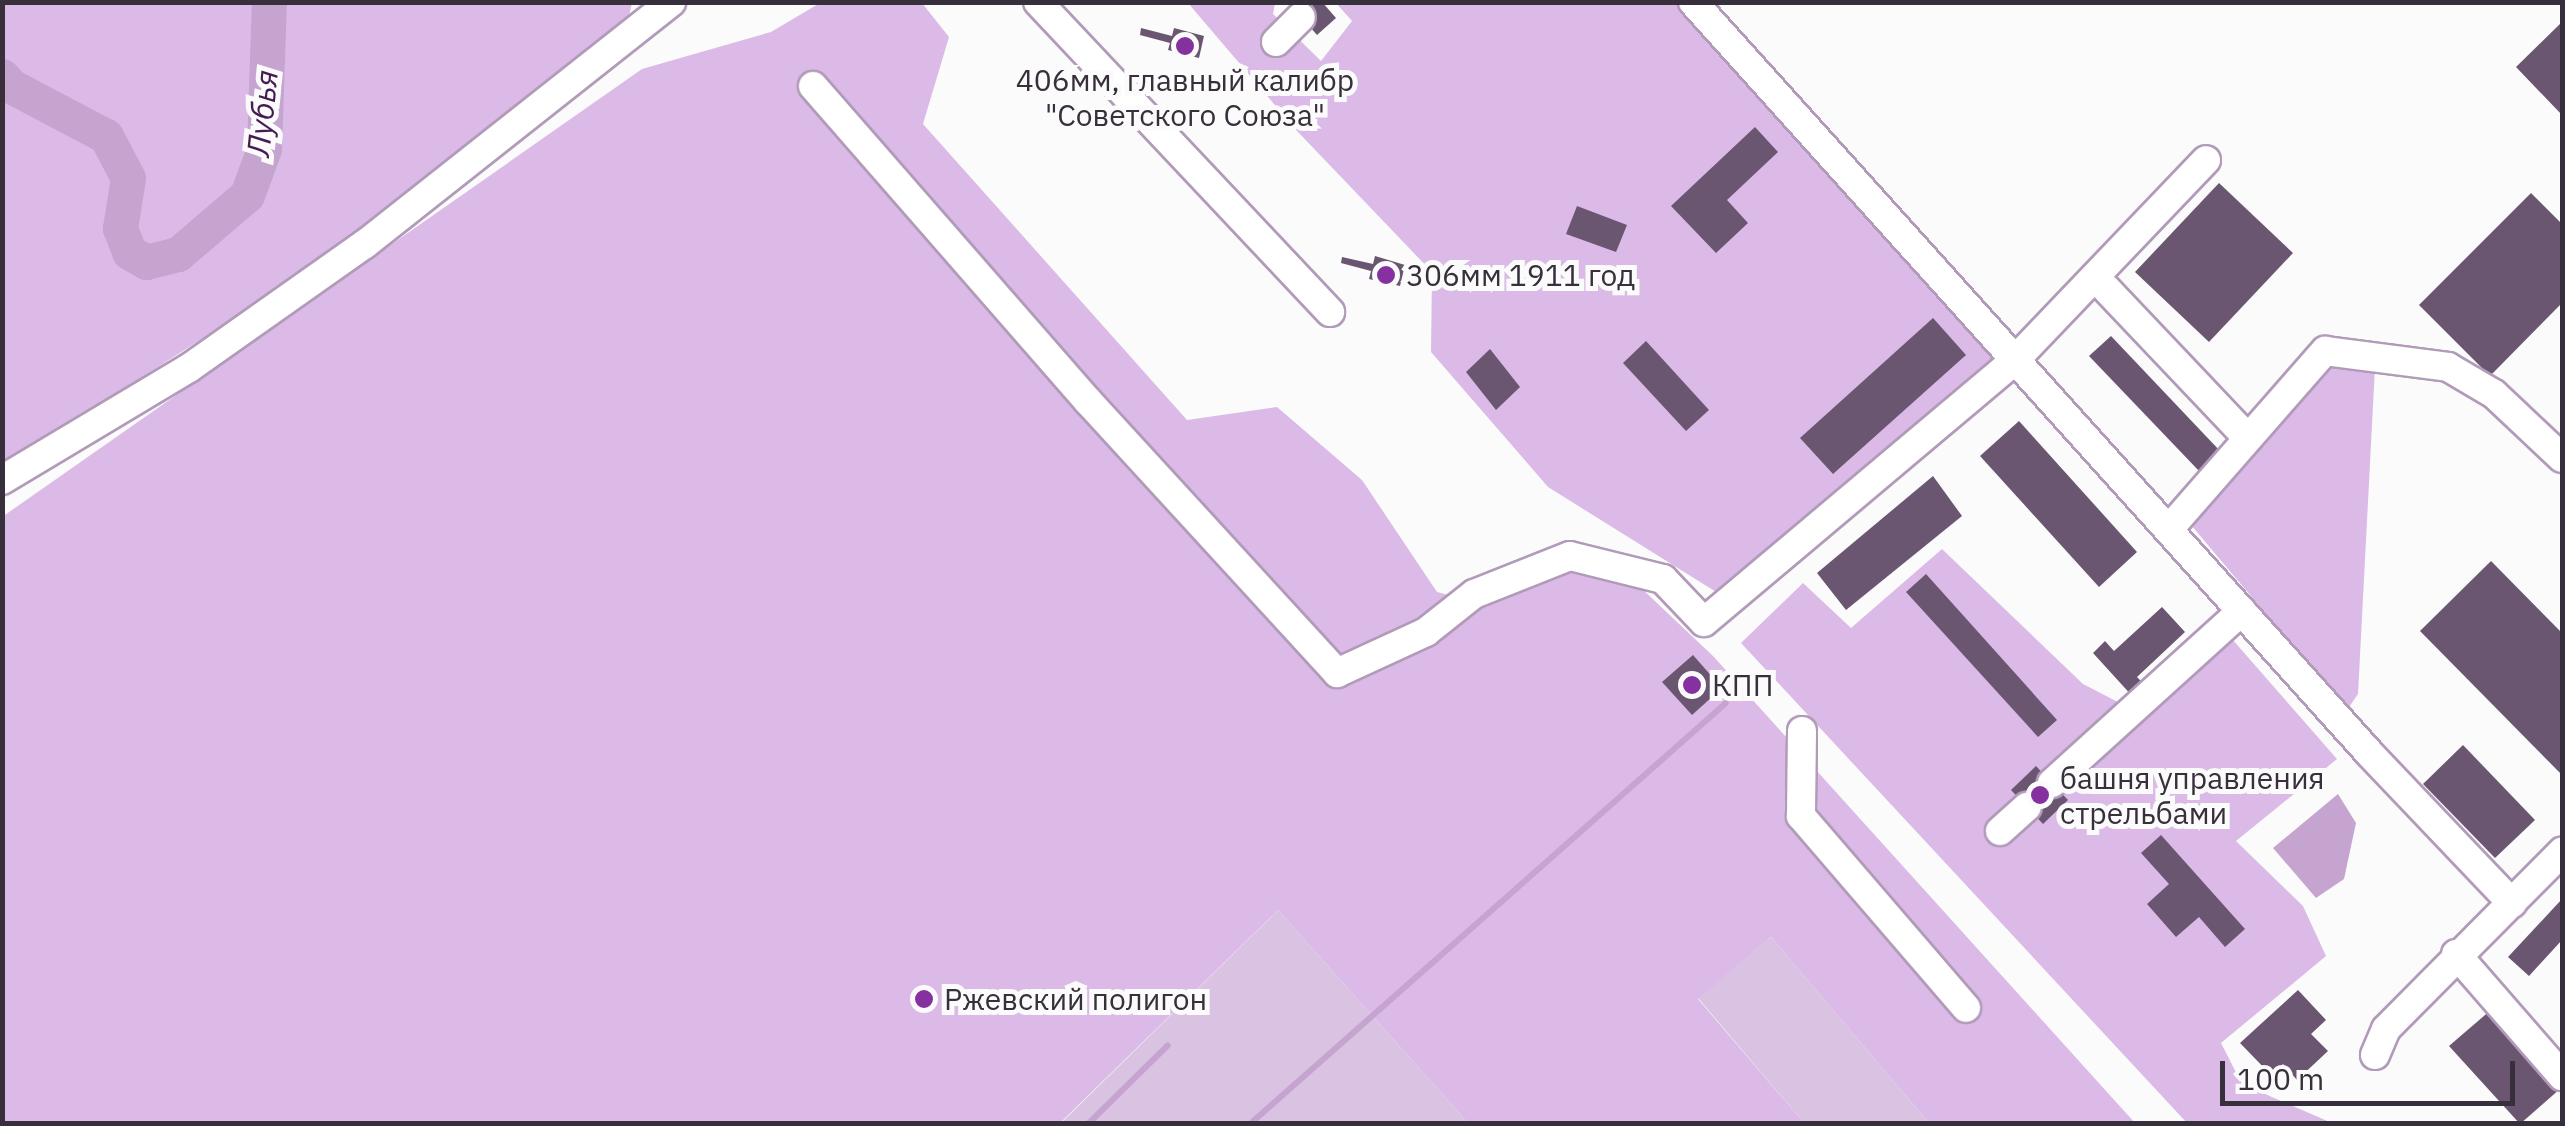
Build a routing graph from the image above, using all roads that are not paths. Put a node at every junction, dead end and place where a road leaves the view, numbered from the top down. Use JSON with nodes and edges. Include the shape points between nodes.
{"nodes":[{"id":1,"x":670,"y":2,"type":"edge"},
{"id":2,"x":1038,"y":2,"type":"edge"},
{"id":3,"x":1692,"y":2,"type":"edge"},
{"id":4,"x":1301,"y":18,"type":"dead end"},
{"id":5,"x":1276,"y":42,"type":"dead end"},
{"id":6,"x":812,"y":86,"type":"dead end"},
{"id":7,"x":2206,"y":160,"type":"dead end"},
{"id":8,"x":2094,"y":277,"type":"junction"},
{"id":9,"x":1330,"y":312,"type":"dead end"},
{"id":10,"x":2016,"y":360,"type":"junction"},
{"id":11,"x":2248,"y":438,"type":"junction"},
{"id":12,"x":2562,"y":458,"type":"edge"},
{"id":13,"x":2,"y":480,"type":"edge"},
{"id":14,"x":2169,"y":529,"type":"junction"},
{"id":15,"x":2242,"y":610,"type":"junction"},
{"id":16,"x":1802,"y":731,"type":"dead end"},
{"id":17,"x":2052,"y":783,"type":"dead end"},
{"id":18,"x":2027,"y":807,"type":"dead end"},
{"id":19,"x":2000,"y":831,"type":"dead end"},
{"id":20,"x":2562,"y":852,"type":"edge"},
{"id":21,"x":2512,"y":903,"type":"junction"},
{"id":22,"x":2456,"y":954,"type":"junction"},
{"id":23,"x":1966,"y":1008,"type":"dead end"},
{"id":24,"x":2375,"y":1055,"type":"dead end"},
{"id":25,"x":2562,"y":1076,"type":"edge"}],
"edges":[{"from":1,"to":13,"type":"lane","via":[[348,255],[189,368]]},
{"from":2,"to":9,"type":"lane"},
{"from":3,"to":10,"type":"lane"},
{"from":4,"to":5,"type":"lane"},
{"from":6,"to":10,"type":"lane","via":[[1337,673],[1426,632],[1474,594],[1570,556],[1663,579],[1704,622]]},
{"from":7,"to":8,"type":"lane"},
{"from":8,"to":10,"type":"lane"},
{"from":8,"to":11,"type":"lane"},
{"from":10,"to":14,"type":"lane"},
{"from":11,"to":12,"type":"lane","via":[[2324,351],[2375,354],[2448,366],[2494,394]]},
{"from":11,"to":14,"type":"lane"},
{"from":14,"to":15,"type":"lane"},
{"from":15,"to":17,"type":"lane"},
{"from":15,"to":21,"type":"lane"},
{"from":16,"to":23,"type":"lane","via":[[1801,816]]},
{"from":18,"to":19,"type":"lane"},
{"from":20,"to":21,"type":"lane"},
{"from":21,"to":22,"type":"lane"},
{"from":22,"to":24,"type":"lane","via":[[2386,1029]]},
{"from":22,"to":25,"type":"lane"}]}
